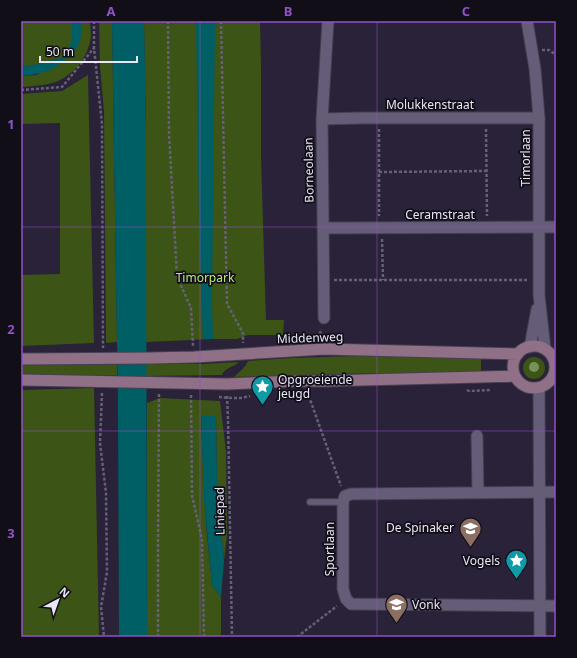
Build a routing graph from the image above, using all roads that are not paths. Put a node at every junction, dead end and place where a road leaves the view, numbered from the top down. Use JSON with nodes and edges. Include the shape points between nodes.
{"nodes":[{"id":1,"x":328,"y":21,"type":"edge"},
{"id":2,"x":527,"y":21,"type":"edge"},
{"id":3,"x":539,"y":118,"type":"junction"},
{"id":4,"x":322,"y":119,"type":"junction"},
{"id":5,"x":539,"y":227,"type":"junction"},
{"id":6,"x":323,"y":228,"type":"junction"},
{"id":7,"x":556,"y":228,"type":"edge"},
{"id":8,"x":539,"y":295,"type":"junction"},
{"id":9,"x":324,"y":318,"type":"road end"},
{"id":10,"x":530,"y":346,"type":"junction"},
{"id":11,"x":545,"y":349,"type":"junction"},
{"id":12,"x":518,"y":354,"type":"junction"},
{"id":13,"x":555,"y":358,"type":"edge"},
{"id":14,"x":21,"y":359,"type":"edge"},
{"id":15,"x":515,"y":376,"type":"junction"},
{"id":16,"x":21,"y":380,"type":"edge"},
{"id":17,"x":550,"y":382,"type":"edge"},
{"id":18,"x":477,"y":436,"type":"dead end"},
{"id":19,"x":478,"y":492,"type":"junction"},
{"id":20,"x":539,"y":492,"type":"junction"},
{"id":21,"x":556,"y":492,"type":"edge"},
{"id":22,"x":344,"y":499,"type":"junction"},
{"id":23,"x":310,"y":502,"type":"dead end"},
{"id":24,"x":540,"y":606,"type":"junction"},
{"id":25,"x":556,"y":606,"type":"edge"},
{"id":26,"x":540,"y":637,"type":"edge"}],
"edges":[{"from":1,"to":4,"type":"street","name":"Borneolaan"},
{"from":2,"to":3,"type":"street","name":"Timorlaan","via":[[535,68]]},
{"from":3,"to":4,"type":"street","name":"Molukkenstraat"},
{"from":3,"to":5,"type":"street","name":"Timorlaan"},
{"from":4,"to":6,"type":"street","name":"Borneolaan"},
{"from":5,"to":6,"type":"street","name":"Ceramstraat"},
{"from":5,"to":7,"type":"street","name":"Ceramstraat"},
{"from":5,"to":8,"type":"street","name":"Timorlaan"},
{"from":6,"to":9,"type":"street","name":"Borneolaan"},
{"from":8,"to":10,"type":"street","name":"Timorlaan"},
{"from":8,"to":11,"type":"street","name":"Timorlaan"},
{"from":10,"to":11,"type":"main road"},
{"from":10,"to":12,"type":"main road"},
{"from":11,"to":13,"type":"main road"},
{"from":12,"to":14,"type":"main road","name":"Middenweg","via":[[324,349],[194,357]]},
{"from":12,"to":15,"type":"main road","via":[[513,367]]},
{"from":13,"to":17,"type":"main road","via":[[556,369]]},
{"from":15,"to":16,"type":"main road","via":[[192,384],[156,388],[115,382]]},
{"from":15,"to":17,"type":"main road","via":[[525,387],[530,388]]},
{"from":17,"to":20,"type":"street"},
{"from":18,"to":19,"type":"street"},
{"from":19,"to":20,"type":"street"},
{"from":19,"to":22,"type":"street","via":[[351,494]]},
{"from":20,"to":21,"type":"street"},
{"from":20,"to":24,"type":"street"},
{"from":22,"to":23,"type":"lane"},
{"from":22,"to":24,"type":"street","name":"Sportlaan","via":[[343,589],[346,599],[351,604]]},
{"from":24,"to":25,"type":"street"},
{"from":24,"to":26,"type":"street"}]}
